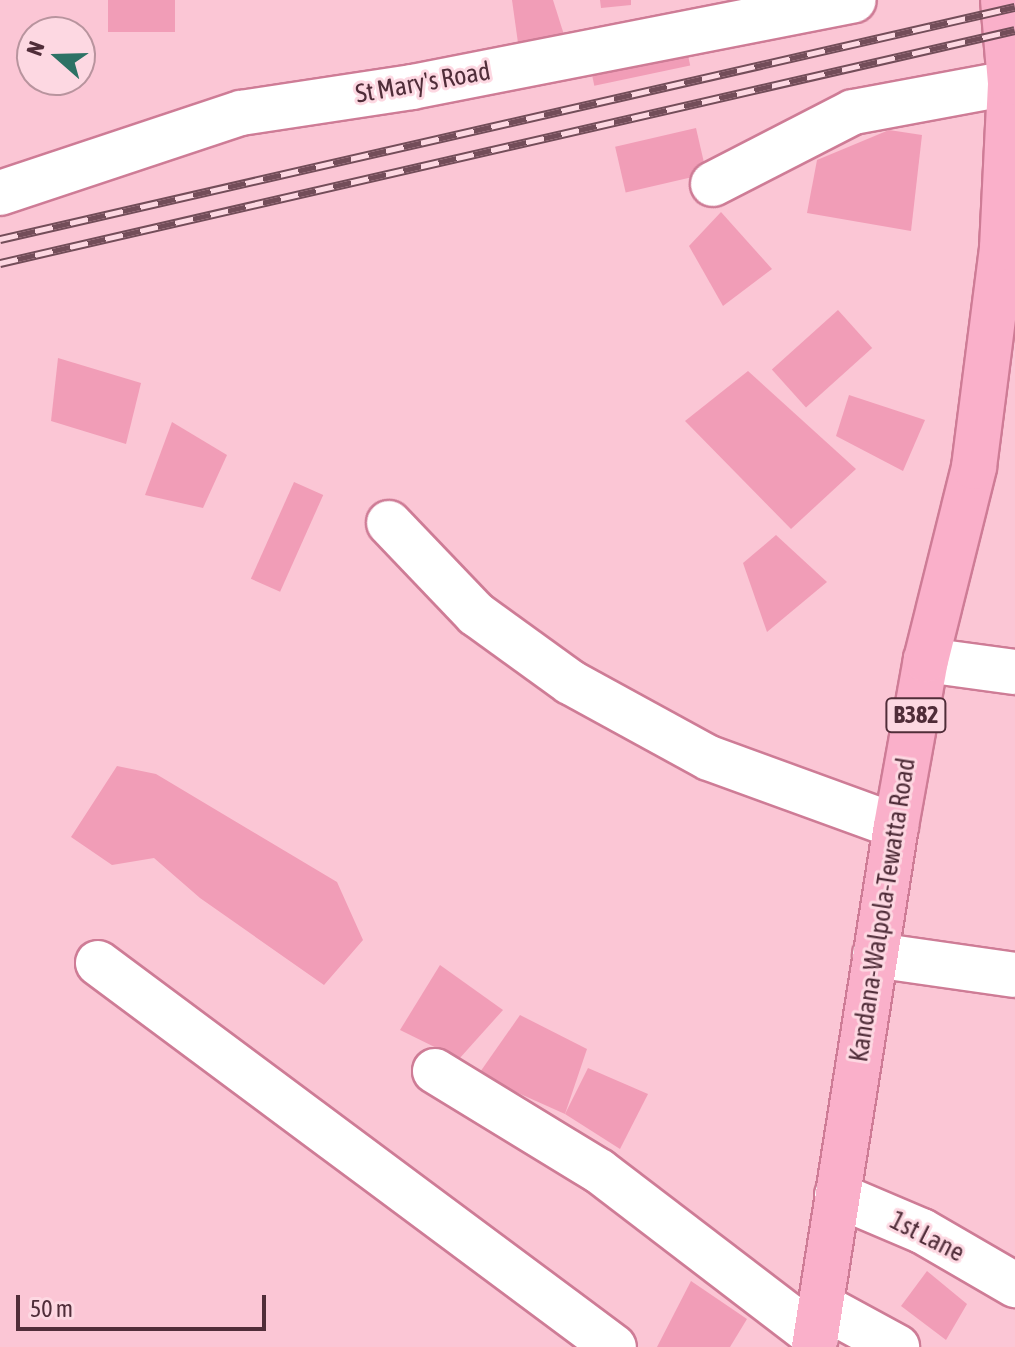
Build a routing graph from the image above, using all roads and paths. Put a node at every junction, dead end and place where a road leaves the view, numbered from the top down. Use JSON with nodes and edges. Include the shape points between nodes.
{"nodes":[{"id":1,"x":854,"y":0,"type":"edge"},
{"id":2,"x":1003,"y":0,"type":"edge"},
{"id":3,"x":1011,"y":63,"type":"edge"},
{"id":4,"x":713,"y":184,"type":"dead end"},
{"id":5,"x":0,"y":193,"type":"edge"},
{"id":6,"x":1006,"y":272,"type":"edge"},
{"id":7,"x":389,"y":523,"type":"dead end"},
{"id":8,"x":926,"y":660,"type":"junction"},
{"id":9,"x":1015,"y":672,"type":"edge"},
{"id":10,"x":896,"y":826,"type":"junction"},
{"id":11,"x":875,"y":955,"type":"junction"},
{"id":12,"x":98,"y":963,"type":"dead end"},
{"id":13,"x":1015,"y":975,"type":"edge"},
{"id":14,"x":435,"y":1071,"type":"dead end"},
{"id":15,"x":837,"y":1195,"type":"junction"},
{"id":16,"x":1015,"y":1285,"type":"edge"},
{"id":17,"x":817,"y":1330,"type":"edge"},
{"id":18,"x":614,"y":1347,"type":"edge"},
{"id":19,"x":897,"y":1347,"type":"edge"}],
"edges":[{"from":1,"to":5,"type":"street","name":"St Mary's Road","via":[[412,87],[241,113]]},
{"from":2,"to":3,"type":"main road","name":"Kandana-Walpola-Tewatta Road","number":"B382"},
{"from":3,"to":4,"type":"street","via":[[853,112]]},
{"from":3,"to":6,"type":"main road","name":"Kandana-Walpola-Tewatta Road","number":"B382"},
{"from":6,"to":8,"type":"main road","name":"Kandana-Walpola-Tewatta Road","number":"B382","via":[[974,467]]},
{"from":7,"to":10,"type":"street","via":[[476,614],[570,682],[709,758]]},
{"from":8,"to":9,"type":"street"},
{"from":8,"to":10,"type":"main road","name":"Kandana-Walpola-Tewatta Road","number":"B382"},
{"from":10,"to":11,"type":"main road","name":"Kandana-Walpola-Tewatta Road","number":"B382"},
{"from":11,"to":13,"type":"street"},
{"from":11,"to":15,"type":"main road","name":"Kandana-Walpola-Tewatta Road","number":"B382"},
{"from":12,"to":18,"type":"street"},
{"from":14,"to":17,"type":"street","via":[[599,1171]]},
{"from":15,"to":16,"type":"street","name":"1st Lane","via":[[922,1231]]},
{"from":15,"to":17,"type":"main road","name":"Kandana-Walpola-Tewatta Road","number":"B382"},
{"from":17,"to":19,"type":"street"}]}
